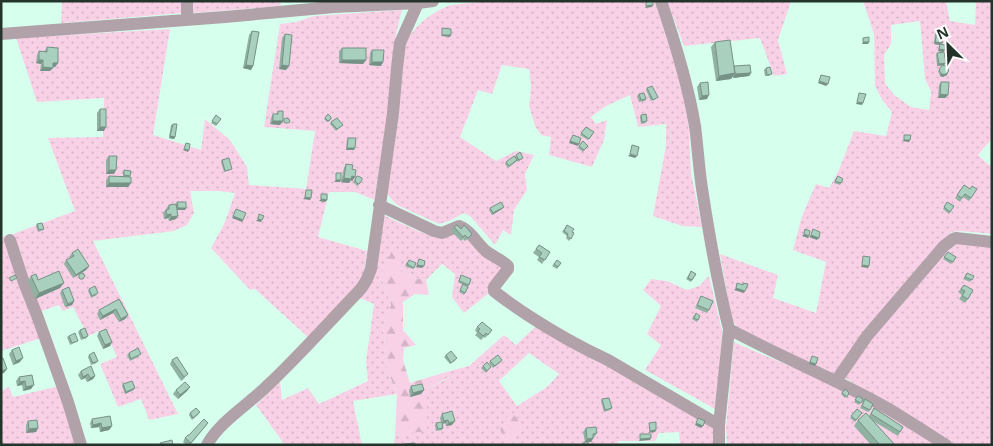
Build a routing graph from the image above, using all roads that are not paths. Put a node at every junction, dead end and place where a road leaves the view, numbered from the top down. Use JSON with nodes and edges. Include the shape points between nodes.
{"nodes":[{"id":1,"x":187,"y":1,"type":"edge"},
{"id":2,"x":433,"y":1,"type":"edge"},
{"id":3,"x":661,"y":1,"type":"edge"},
{"id":4,"x":418,"y":3,"type":"junction"},
{"id":5,"x":187,"y":20,"type":"junction"},
{"id":6,"x":1,"y":34,"type":"edge"},
{"id":7,"x":379,"y":205,"type":"junction"},
{"id":8,"x":10,"y":240,"type":"dead end"},
{"id":9,"x":992,"y":242,"type":"edge"},
{"id":10,"x":729,"y":330,"type":"junction"},
{"id":11,"x":836,"y":381,"type":"junction"},
{"id":12,"x":719,"y":425,"type":"junction"},
{"id":13,"x":80,"y":445,"type":"edge"},
{"id":14,"x":207,"y":445,"type":"edge"},
{"id":15,"x":719,"y":445,"type":"edge"},
{"id":16,"x":946,"y":445,"type":"edge"}],
"edges":[{"from":1,"to":5,"type":"street"},
{"from":2,"to":4,"type":"street"},
{"from":3,"to":10,"type":"street","via":[[687,86],[717,280]]},
{"from":4,"to":5,"type":"street"},
{"from":4,"to":7,"type":"street","via":[[400,44]]},
{"from":5,"to":6,"type":"street"},
{"from":7,"to":12,"type":"street","via":[[434,231],[442,233],[462,226],[486,251],[508,266],[494,287],[494,291],[503,298],[555,333]]},
{"from":7,"to":14,"type":"street","via":[[371,269],[364,285],[293,361]]},
{"from":8,"to":13,"type":"street","via":[[68,402]]},
{"from":9,"to":11,"type":"street","via":[[956,238],[944,246],[867,336]]},
{"from":10,"to":11,"type":"street"},
{"from":10,"to":12,"type":"street"},
{"from":11,"to":16,"type":"street"},
{"from":12,"to":15,"type":"street"}]}
